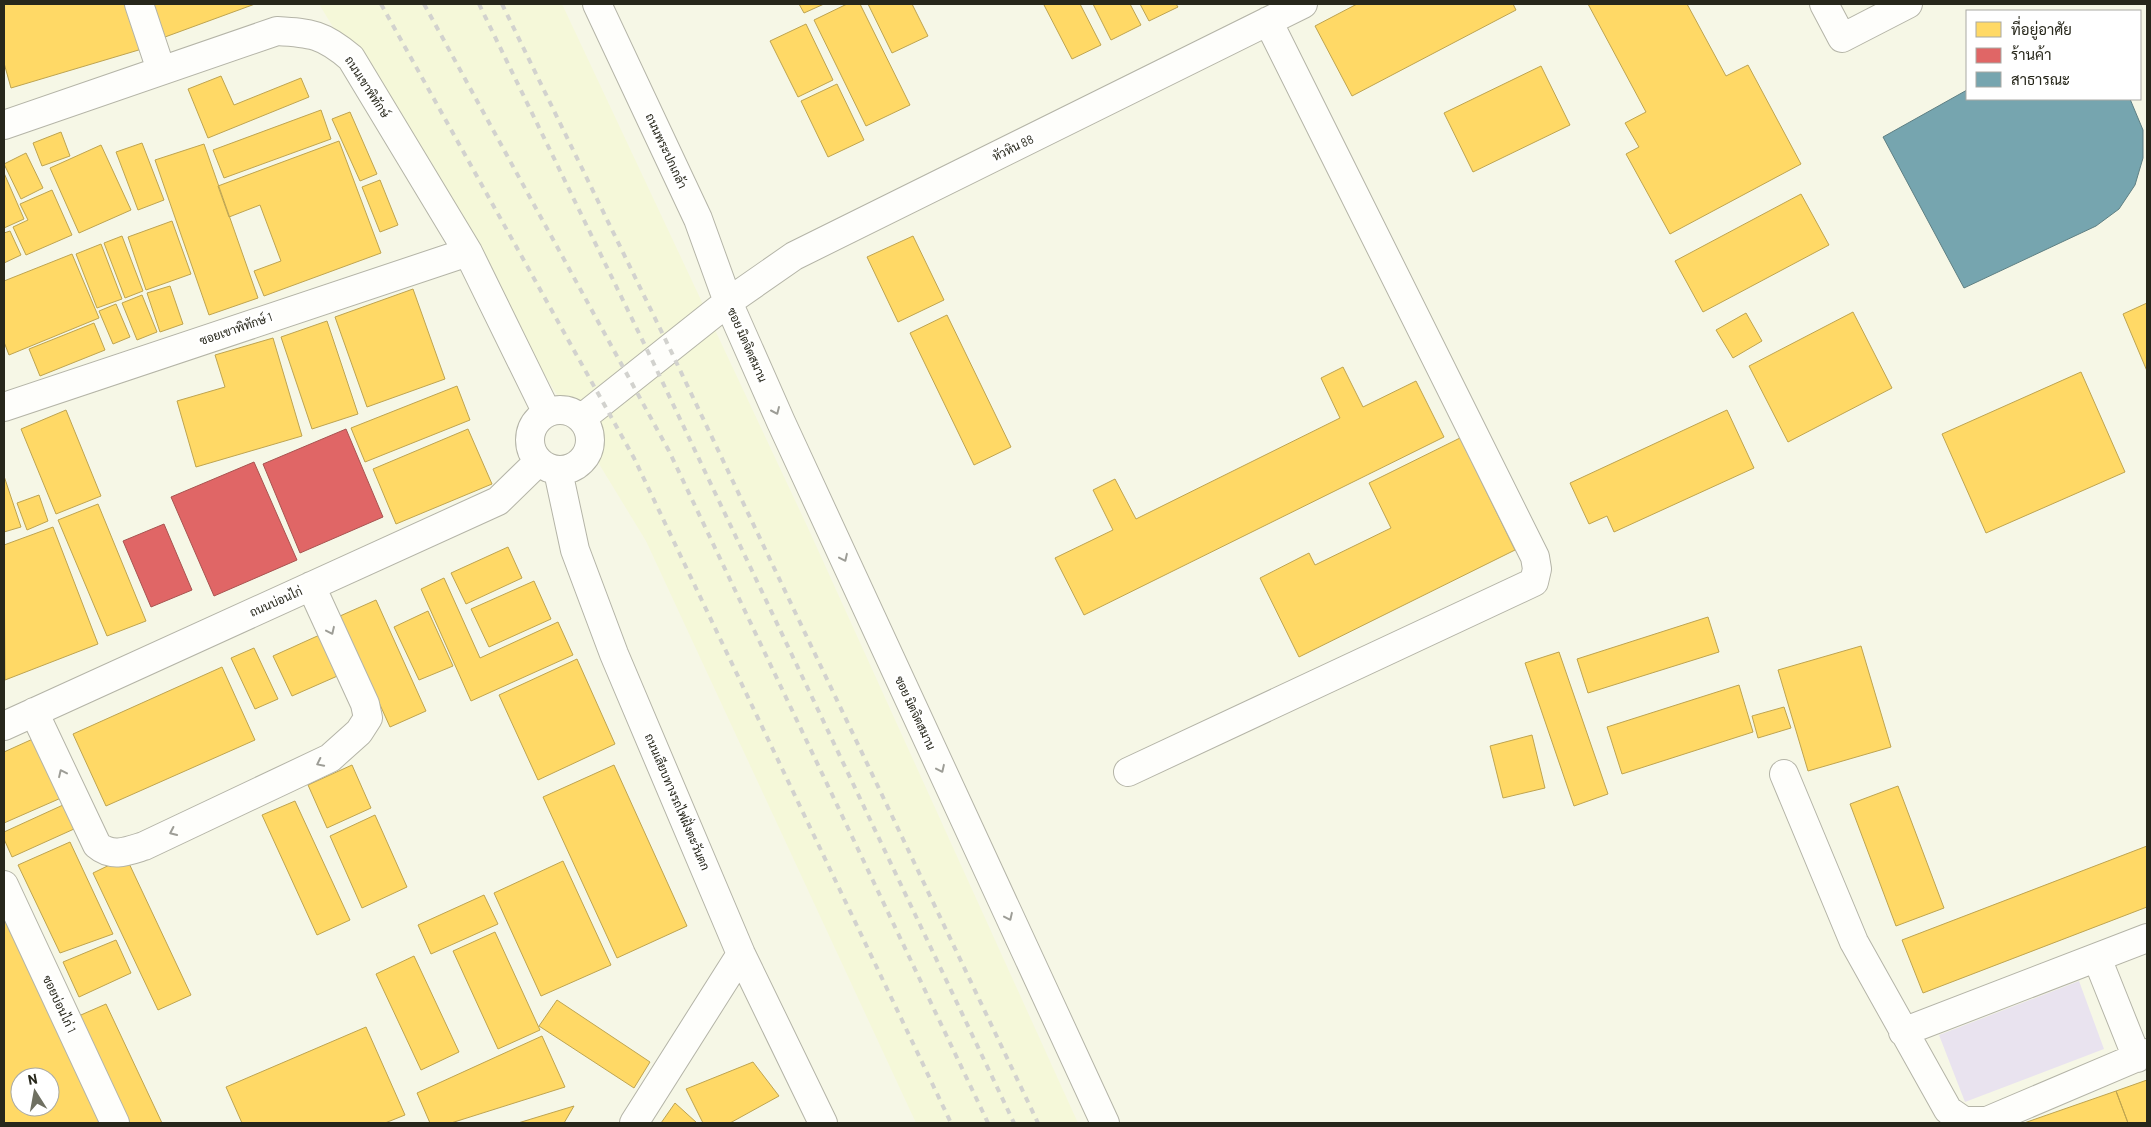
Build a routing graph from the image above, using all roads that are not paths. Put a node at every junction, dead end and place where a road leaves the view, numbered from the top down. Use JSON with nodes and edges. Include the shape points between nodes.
{"nodes":[{"id":1,"x":139,"y":4,"type":"edge"},
{"id":2,"x":597,"y":4,"type":"edge"},
{"id":3,"x":1303,"y":4,"type":"edge"},
{"id":4,"x":1824,"y":4,"type":"edge"},
{"id":5,"x":1908,"y":4,"type":"edge"},
{"id":6,"x":1268,"y":21,"type":"junction"},
{"id":7,"x":160,"y":70,"type":"junction"},
{"id":8,"x":4,"y":125,"type":"edge"},
{"id":9,"x":468,"y":252,"type":"junction"},
{"id":10,"x":728,"y":302,"type":"junction"},
{"id":11,"x":4,"y":407,"type":"edge"},
{"id":12,"x":548,"y":412,"type":"junction"},
{"id":13,"x":582,"y":418,"type":"junction"},
{"id":14,"x":548,"y":466,"type":"junction"},
{"id":15,"x":310,"y":586,"type":"junction"},
{"id":16,"x":34,"y":712,"type":"junction"},
{"id":17,"x":4,"y":726,"type":"edge"},
{"id":18,"x":1128,"y":772,"type":"dead end"},
{"id":19,"x":1784,"y":774,"type":"dead end"},
{"id":20,"x":4,"y":885,"type":"edge"},
{"id":21,"x":2147,"y":938,"type":"edge"},
{"id":22,"x":742,"y":954,"type":"junction"},
{"id":23,"x":2097,"y":958,"type":"junction"},
{"id":24,"x":1904,"y":1032,"type":"junction"},
{"id":25,"x":2142,"y":1055,"type":"edge"},
{"id":26,"x":115,"y":1123,"type":"edge"},
{"id":27,"x":634,"y":1123,"type":"edge"},
{"id":28,"x":823,"y":1123,"type":"edge"},
{"id":29,"x":1105,"y":1123,"type":"edge"}],
"edges":[{"from":1,"to":7,"type":"street"},
{"from":2,"to":10,"type":"street","name":"ถนนพระปกเกล้า","via":[[698,219]]},
{"from":3,"to":6,"type":"street","name":"หัวหิน 88"},
{"from":4,"to":5,"type":"street","via":[[1842,38]]},
{"from":6,"to":10,"type":"street","name":"หัวหิน 88","via":[[794,256]]},
{"from":6,"to":18,"type":"street","via":[[1535,557],[1537,569],[1534,582]]},
{"from":7,"to":8,"type":"street","name":"ถนนเขาพิทักษ์"},
{"from":7,"to":9,"type":"street","name":"ถนนเขาพิทักษ์","via":[[277,31],[310,33],[337,46],[351,58]]},
{"from":9,"to":11,"type":"street","name":"ซอยเขาพิทักษ์ 1"},
{"from":9,"to":12,"type":"street","name":"ถนนเขาพิทักษ์"},
{"from":10,"to":13,"type":"street","name":"หัวหิน 88"},
{"from":10,"to":29,"type":"street","name":"ซอย มิตจิตสมาน","one_way":true},
{"from":12,"to":13,"type":"street","via":[[566,410]]},
{"from":12,"to":14,"type":"street","via":[[540,417],[531,431],[530,448]]},
{"from":13,"to":14,"type":"street","via":[[591,442],[586,458],[572,468]]},
{"from":14,"to":15,"type":"street","name":"ถนนบ่อนไก่","via":[[498,501]]},
{"from":14,"to":22,"type":"street","name":"ถนนเลียบทางรถไฟฝั่งตะวันตก","via":[[601,619]]},
{"from":15,"to":16,"type":"street","name":"ถนนบ่อนไก่"},
{"from":15,"to":16,"type":"street","one_way":true,"via":[[365,704],[368,718],[359,732],[330,758],[144,846],[123,853],[102,850],[97,845]]},
{"from":16,"to":17,"type":"street","name":"ถนนบ่อนไก่"},
{"from":19,"to":24,"type":"street","via":[[1854,942]]},
{"from":20,"to":26,"type":"street","name":"ซอยบ่อนไก่ 1"},
{"from":21,"to":23,"type":"street"},
{"from":22,"to":27,"type":"street"},
{"from":22,"to":28,"type":"street","name":"ถนนเลียบทางรถไฟฝั่งตะวันตก"},
{"from":23,"to":24,"type":"street"},
{"from":23,"to":25,"type":"street"},
{"from":24,"to":25,"type":"street","via":[[1948,1110],[1964,1121],[1987,1121]]}]}
